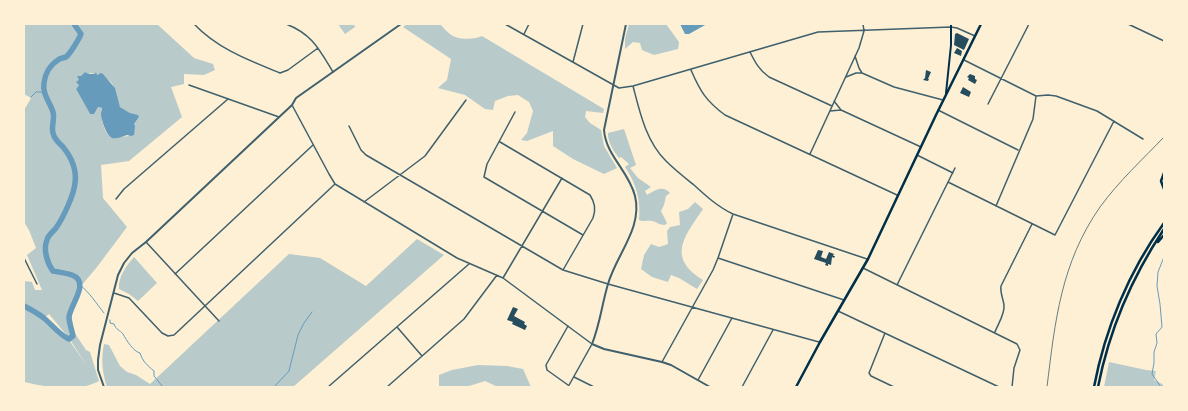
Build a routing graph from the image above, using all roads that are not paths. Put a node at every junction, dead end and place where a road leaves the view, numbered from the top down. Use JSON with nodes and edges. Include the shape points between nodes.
{"nodes":[{"id":1,"x":194,"y":24,"type":"edge"},
{"id":2,"x":286,"y":24,"type":"edge"},
{"id":3,"x":401,"y":24,"type":"edge"},
{"id":4,"x":505,"y":24,"type":"edge"},
{"id":5,"x":529,"y":24,"type":"edge"},
{"id":6,"x":583,"y":24,"type":"edge"},
{"id":7,"x":626,"y":24,"type":"edge"},
{"id":8,"x":863,"y":24,"type":"edge"},
{"id":9,"x":981,"y":24,"type":"edge"},
{"id":10,"x":1029,"y":24,"type":"edge"},
{"id":11,"x":1128,"y":24,"type":"edge"},
{"id":12,"x":905,"y":25,"type":"edge"},
{"id":13,"x":951,"y":25,"type":"edge"},
{"id":14,"x":906,"y":29,"type":"junction"},
{"id":15,"x":864,"y":31,"type":"junction"},
{"id":16,"x":524,"y":34,"type":"junction"},
{"id":17,"x":975,"y":36,"type":"junction"},
{"id":18,"x":1164,"y":42,"type":"edge"},
{"id":19,"x":318,"y":48,"type":"junction"},
{"id":20,"x":750,"y":52,"type":"junction"},
{"id":21,"x":855,"y":56,"type":"junction"},
{"id":22,"x":964,"y":60,"type":"junction"},
{"id":23,"x":573,"y":62,"type":"junction"},
{"id":24,"x":691,"y":69,"type":"junction"},
{"id":25,"x":333,"y":72,"type":"junction"},
{"id":26,"x":862,"y":73,"type":"junction"},
{"id":27,"x":846,"y":77,"type":"junction"},
{"id":28,"x":1001,"y":79,"type":"junction"},
{"id":29,"x":189,"y":85,"type":"dead end"},
{"id":30,"x":613,"y":85,"type":"junction"},
{"id":31,"x":632,"y":86,"type":"junction"},
{"id":32,"x":946,"y":92,"type":"junction"},
{"id":33,"x":1036,"y":96,"type":"junction"},
{"id":34,"x":228,"y":99,"type":"junction"},
{"id":35,"x":466,"y":100,"type":"dead end"},
{"id":36,"x":943,"y":100,"type":"junction"},
{"id":37,"x":834,"y":101,"type":"junction"},
{"id":38,"x":988,"y":104,"type":"dead end"},
{"id":39,"x":292,"y":105,"type":"junction"},
{"id":40,"x":832,"y":106,"type":"junction"},
{"id":41,"x":841,"y":110,"type":"junction"},
{"id":42,"x":938,"y":110,"type":"junction"},
{"id":43,"x":830,"y":111,"type":"junction"},
{"id":44,"x":515,"y":112,"type":"dead end"},
{"id":45,"x":279,"y":117,"type":"junction"},
{"id":46,"x":1114,"y":121,"type":"junction"},
{"id":47,"x":349,"y":126,"type":"dead end"},
{"id":48,"x":1143,"y":139,"type":"dead end"},
{"id":49,"x":500,"y":142,"type":"junction"},
{"id":50,"x":313,"y":145,"type":"junction"},
{"id":51,"x":921,"y":147,"type":"junction"},
{"id":52,"x":1019,"y":151,"type":"junction"},
{"id":53,"x":810,"y":154,"type":"junction"},
{"id":54,"x":917,"y":155,"type":"junction"},
{"id":55,"x":955,"y":168,"type":"dead end"},
{"id":56,"x":953,"y":173,"type":"junction"},
{"id":57,"x":1164,"y":173,"type":"edge"},
{"id":58,"x":401,"y":175,"type":"junction"},
{"id":59,"x":562,"y":178,"type":"junction"},
{"id":60,"x":948,"y":182,"type":"junction"},
{"id":61,"x":335,"y":184,"type":"junction"},
{"id":62,"x":1164,"y":189,"type":"edge"},
{"id":63,"x":897,"y":195,"type":"junction"},
{"id":64,"x":116,"y":199,"type":"dead end"},
{"id":65,"x":364,"y":202,"type":"junction"},
{"id":66,"x":996,"y":206,"type":"junction"},
{"id":67,"x":542,"y":212,"type":"junction"},
{"id":68,"x":733,"y":214,"type":"junction"},
{"id":69,"x":1164,"y":223,"type":"edge"},
{"id":70,"x":1032,"y":224,"type":"junction"},
{"id":71,"x":1164,"y":229,"type":"edge"},
{"id":72,"x":583,"y":235,"type":"junction"},
{"id":73,"x":1164,"y":235,"type":"edge"},
{"id":74,"x":146,"y":242,"type":"junction"},
{"id":75,"x":522,"y":246,"type":"junction"},
{"id":76,"x":1153,"y":247,"type":"junction"},
{"id":77,"x":24,"y":258,"type":"edge"},
{"id":78,"x":718,"y":258,"type":"junction"},
{"id":79,"x":868,"y":259,"type":"junction"},
{"id":80,"x":469,"y":264,"type":"junction"},
{"id":81,"x":863,"y":268,"type":"junction"},
{"id":82,"x":563,"y":270,"type":"junction"},
{"id":83,"x":175,"y":274,"type":"junction"},
{"id":84,"x":497,"y":275,"type":"junction"},
{"id":85,"x":503,"y":278,"type":"junction"},
{"id":86,"x":37,"y":284,"type":"dead end"},
{"id":87,"x":608,"y":284,"type":"junction"},
{"id":88,"x":897,"y":285,"type":"junction"},
{"id":89,"x":114,"y":293,"type":"junction"},
{"id":90,"x":844,"y":300,"type":"junction"},
{"id":91,"x":204,"y":306,"type":"junction"},
{"id":92,"x":692,"y":307,"type":"junction"},
{"id":93,"x":838,"y":310,"type":"junction"},
{"id":94,"x":732,"y":318,"type":"junction"},
{"id":95,"x":219,"y":321,"type":"dead end"},
{"id":96,"x":568,"y":326,"type":"junction"},
{"id":97,"x":396,"y":327,"type":"junction"},
{"id":98,"x":773,"y":330,"type":"junction"},
{"id":99,"x":995,"y":332,"type":"junction"},
{"id":100,"x":886,"y":333,"type":"junction"},
{"id":101,"x":820,"y":342,"type":"junction"},
{"id":102,"x":592,"y":344,"type":"junction"},
{"id":103,"x":422,"y":356,"type":"junction"},
{"id":104,"x":662,"y":362,"type":"junction"},
{"id":105,"x":574,"y":377,"type":"junction"},
{"id":106,"x":698,"y":380,"type":"junction"},
{"id":107,"x":568,"y":386,"type":"edge"},
{"id":108,"x":104,"y":387,"type":"edge"},
{"id":109,"x":328,"y":387,"type":"edge"},
{"id":110,"x":387,"y":387,"type":"edge"},
{"id":111,"x":594,"y":387,"type":"edge"},
{"id":112,"x":710,"y":387,"type":"edge"},
{"id":113,"x":742,"y":387,"type":"edge"},
{"id":114,"x":796,"y":387,"type":"edge"},
{"id":115,"x":894,"y":387,"type":"edge"},
{"id":116,"x":999,"y":387,"type":"edge"},
{"id":117,"x":1012,"y":387,"type":"edge"},
{"id":118,"x":1094,"y":387,"type":"edge"},
{"id":119,"x":1098,"y":387,"type":"edge"}],
"edges":[{"from":1,"to":19,"type":"street","via":[[203,34],[227,50],[280,73]]},
{"from":2,"to":19,"type":"street","via":[[306,34]]},
{"from":3,"to":25,"type":"street"},
{"from":4,"to":16,"type":"street"},
{"from":5,"to":16,"type":"street"},
{"from":6,"to":23,"type":"street"},
{"from":7,"to":30,"type":"street"},
{"from":8,"to":15,"type":"street"},
{"from":9,"to":17,"type":"main road"},
{"from":10,"to":28,"type":"street"},
{"from":11,"to":18,"type":"street"},
{"from":12,"to":14,"type":"street"},
{"from":13,"to":14,"type":"street"},
{"from":13,"to":17,"type":"street"},
{"from":13,"to":32,"type":"main road"},
{"from":14,"to":15,"type":"street"},
{"from":15,"to":20,"type":"street","via":[[818,32]]},
{"from":15,"to":21,"type":"street"},
{"from":16,"to":23,"type":"street"},
{"from":17,"to":22,"type":"main road"},
{"from":19,"to":25,"type":"street"},
{"from":20,"to":24,"type":"street"},
{"from":20,"to":40,"type":"street","via":[[762,72],[769,77]]},
{"from":21,"to":26,"type":"street"},
{"from":21,"to":27,"type":"street"},
{"from":22,"to":28,"type":"street"},
{"from":22,"to":32,"type":"main road"},
{"from":23,"to":30,"type":"street"},
{"from":24,"to":31,"type":"street"},
{"from":24,"to":53,"type":"street","via":[[699,89],[713,106],[725,115]]},
{"from":25,"to":39,"type":"street","via":[[296,98]]},
{"from":26,"to":27,"type":"street"},
{"from":26,"to":36,"type":"street","via":[[894,87]]},
{"from":27,"to":37,"type":"street"},
{"from":28,"to":33,"type":"street"},
{"from":28,"to":38,"type":"street"},
{"from":29,"to":34,"type":"street"},
{"from":30,"to":31,"type":"street","via":[[619,88]]},
{"from":30,"to":87,"type":"street","via":[[605,123],[605,137],[608,147],[634,190],[637,214],[633,229],[614,265]]},
{"from":31,"to":68,"type":"street","via":[[644,126],[665,160],[713,202]]},
{"from":32,"to":36,"type":"main road"},
{"from":33,"to":46,"type":"street","via":[[1056,96],[1097,111]]},
{"from":33,"to":52,"type":"street","via":[[1033,119]]},
{"from":34,"to":45,"type":"street"},
{"from":34,"to":64,"type":"street","via":[[124,189]]},
{"from":35,"to":58,"type":"street","via":[[425,156]]},
{"from":36,"to":42,"type":"main road"},
{"from":37,"to":40,"type":"street"},
{"from":37,"to":41,"type":"street"},
{"from":39,"to":45,"type":"street"},
{"from":39,"to":50,"type":"street"},
{"from":40,"to":43,"type":"street"},
{"from":41,"to":43,"type":"street"},
{"from":41,"to":51,"type":"street"},
{"from":42,"to":51,"type":"main road"},
{"from":42,"to":52,"type":"street"},
{"from":43,"to":53,"type":"street"},
{"from":44,"to":49,"type":"street"},
{"from":45,"to":74,"type":"street"},
{"from":46,"to":48,"type":"street"},
{"from":46,"to":70,"type":"street","via":[[1055,235]]},
{"from":47,"to":58,"type":"street","via":[[363,153]]},
{"from":49,"to":59,"type":"street"},
{"from":49,"to":67,"type":"street","via":[[487,164],[484,177]]},
{"from":50,"to":61,"type":"street"},
{"from":50,"to":83,"type":"street"},
{"from":51,"to":54,"type":"main road"},
{"from":52,"to":66,"type":"street"},
{"from":53,"to":63,"type":"street"},
{"from":54,"to":56,"type":"street"},
{"from":54,"to":63,"type":"main road"},
{"from":55,"to":56,"type":"street"},
{"from":56,"to":60,"type":"street"},
{"from":57,"to":62,"type":"main road","via":[[1161,180]]},
{"from":58,"to":65,"type":"street"},
{"from":58,"to":75,"type":"street"},
{"from":59,"to":67,"type":"street"},
{"from":59,"to":72,"type":"street","via":[[590,195],[594,201],[593,218]]},
{"from":60,"to":66,"type":"street"},
{"from":60,"to":88,"type":"street"},
{"from":61,"to":65,"type":"street"},
{"from":61,"to":91,"type":"street"},
{"from":63,"to":79,"type":"main road"},
{"from":65,"to":80,"type":"street"},
{"from":66,"to":70,"type":"street"},
{"from":67,"to":72,"type":"street"},
{"from":67,"to":75,"type":"street"},
{"from":68,"to":78,"type":"street"},
{"from":68,"to":79,"type":"street"},
{"from":69,"to":118,"type":"main road","via":[[1137,266],[1121,300],[1102,351]]},
{"from":70,"to":99,"type":"street","via":[[1001,286],[1004,312]]},
{"from":71,"to":76,"type":"main road"},
{"from":72,"to":82,"type":"street"},
{"from":73,"to":76,"type":"main road"},
{"from":74,"to":83,"type":"street"},
{"from":74,"to":89,"type":"street","via":[[124,263]]},
{"from":75,"to":82,"type":"street"},
{"from":75,"to":85,"type":"street"},
{"from":76,"to":119,"type":"main road","via":[[1123,304],[1106,353]]},
{"from":77,"to":86,"type":"street"},
{"from":78,"to":90,"type":"street"},
{"from":78,"to":92,"type":"street"},
{"from":79,"to":81,"type":"main road"},
{"from":80,"to":84,"type":"street"},
{"from":80,"to":97,"type":"street"},
{"from":81,"to":88,"type":"street"},
{"from":81,"to":90,"type":"main road"},
{"from":82,"to":87,"type":"street"},
{"from":83,"to":91,"type":"street"},
{"from":84,"to":85,"type":"street"},
{"from":84,"to":103,"type":"street","via":[[464,320]]},
{"from":85,"to":96,"type":"street"},
{"from":87,"to":92,"type":"street"},
{"from":87,"to":102,"type":"street"},
{"from":88,"to":99,"type":"street"},
{"from":89,"to":91,"type":"street","via":[[129,298],[162,333],[168,336],[174,335]]},
{"from":89,"to":108,"type":"street","via":[[98,360],[98,370]]},
{"from":90,"to":93,"type":"main road"},
{"from":91,"to":95,"type":"street"},
{"from":92,"to":94,"type":"street"},
{"from":92,"to":104,"type":"street"},
{"from":93,"to":100,"type":"street"},
{"from":93,"to":101,"type":"main road"},
{"from":94,"to":98,"type":"street"},
{"from":94,"to":106,"type":"street"},
{"from":96,"to":102,"type":"street"},
{"from":96,"to":107,"type":"street","via":[[546,365],[547,370]]},
{"from":97,"to":103,"type":"street"},
{"from":97,"to":109,"type":"street"},
{"from":98,"to":101,"type":"street"},
{"from":98,"to":113,"type":"street"},
{"from":99,"to":117,"type":"street","via":[[1020,347]]},
{"from":100,"to":115,"type":"street","via":[[869,373]]},
{"from":100,"to":116,"type":"street"},
{"from":101,"to":114,"type":"main road"},
{"from":102,"to":104,"type":"street"},
{"from":102,"to":105,"type":"street"},
{"from":103,"to":110,"type":"street"},
{"from":104,"to":106,"type":"street"},
{"from":105,"to":107,"type":"street"},
{"from":105,"to":111,"type":"street"},
{"from":106,"to":112,"type":"street"}]}
